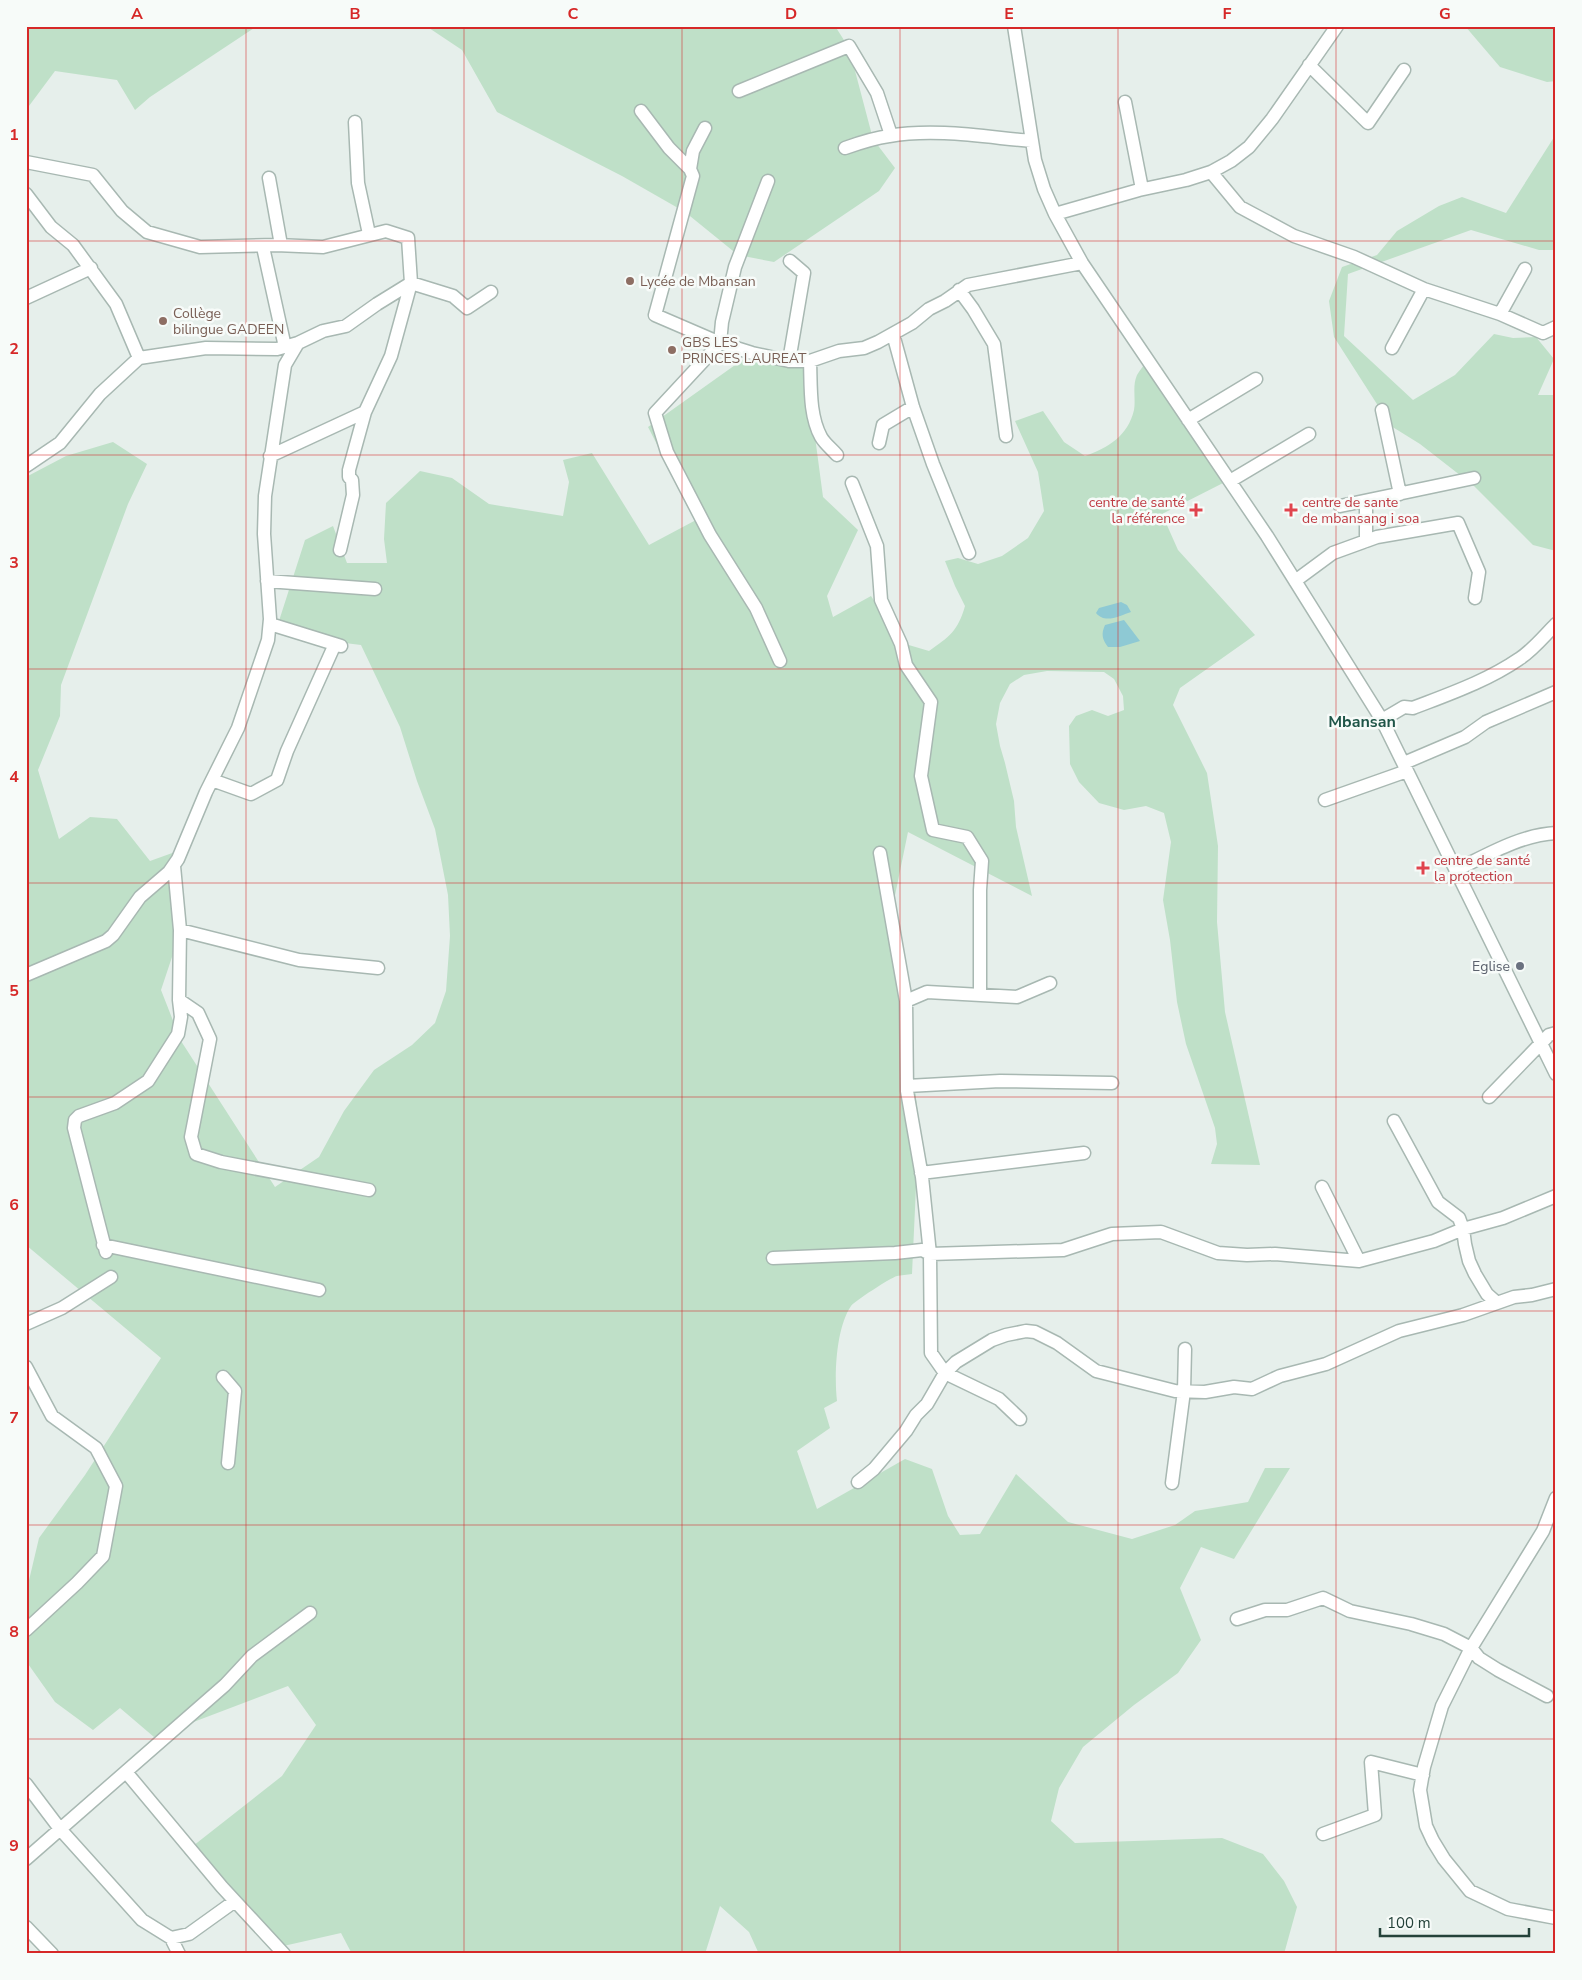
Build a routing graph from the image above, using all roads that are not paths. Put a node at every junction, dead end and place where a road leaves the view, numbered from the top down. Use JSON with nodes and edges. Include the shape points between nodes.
{"nodes":[{"id":1,"x":1014,"y":26,"type":"edge"},
{"id":2,"x":1337,"y":26,"type":"edge"},
{"id":3,"x":1309,"y":65,"type":"junction"},
{"id":4,"x":1404,"y":70,"type":"dead end"},
{"id":5,"x":739,"y":91,"type":"dead end"},
{"id":6,"x":1125,"y":102,"type":"dead end"},
{"id":7,"x":642,"y":111,"type":"dead end"},
{"id":8,"x":355,"y":122,"type":"dead end"},
{"id":9,"x":705,"y":128,"type":"dead end"},
{"id":10,"x":891,"y":135,"type":"junction"},
{"id":11,"x":1031,"y":141,"type":"junction"},
{"id":12,"x":845,"y":148,"type":"dead end"},
{"id":13,"x":26,"y":162,"type":"edge"},
{"id":14,"x":690,"y":169,"type":"junction"},
{"id":15,"x":1211,"y":172,"type":"junction"},
{"id":16,"x":269,"y":178,"type":"dead end"},
{"id":17,"x":768,"y":181,"type":"dead end"},
{"id":18,"x":1142,"y":190,"type":"junction"},
{"id":19,"x":26,"y":194,"type":"edge"},
{"id":20,"x":1055,"y":214,"type":"junction"},
{"id":21,"x":369,"y":234,"type":"junction"},
{"id":22,"x":281,"y":245,"type":"junction"},
{"id":23,"x":263,"y":247,"type":"junction"},
{"id":24,"x":790,"y":261,"type":"dead end"},
{"id":25,"x":1082,"y":263,"type":"junction"},
{"id":26,"x":91,"y":268,"type":"junction"},
{"id":27,"x":1525,"y":269,"type":"dead end"},
{"id":28,"x":411,"y":283,"type":"junction"},
{"id":29,"x":1424,"y":289,"type":"junction"},
{"id":30,"x":959,"y":290,"type":"junction"},
{"id":31,"x":491,"y":292,"type":"dead end"},
{"id":32,"x":26,"y":298,"type":"edge"},
{"id":33,"x":1500,"y":314,"type":"junction"},
{"id":34,"x":1556,"y":327,"type":"edge"},
{"id":35,"x":893,"y":334,"type":"junction"},
{"id":36,"x":720,"y":342,"type":"junction"},
{"id":37,"x":292,"y":345,"type":"junction"},
{"id":38,"x":1392,"y":348,"type":"dead end"},
{"id":39,"x":139,"y":358,"type":"junction"},
{"id":40,"x":789,"y":361,"type":"junction"},
{"id":41,"x":810,"y":361,"type":"junction"},
{"id":42,"x":1256,"y":379,"type":"dead end"},
{"id":43,"x":913,"y":407,"type":"junction"},
{"id":44,"x":1382,"y":410,"type":"dead end"},
{"id":45,"x":365,"y":412,"type":"junction"},
{"id":46,"x":1188,"y":420,"type":"junction"},
{"id":47,"x":1309,"y":434,"type":"dead end"},
{"id":48,"x":1006,"y":436,"type":"dead end"},
{"id":49,"x":879,"y":443,"type":"dead end"},
{"id":50,"x":837,"y":455,"type":"dead end"},
{"id":51,"x":270,"y":456,"type":"junction"},
{"id":52,"x":26,"y":466,"type":"edge"},
{"id":53,"x":1474,"y":478,"type":"dead end"},
{"id":54,"x":1230,"y":481,"type":"junction"},
{"id":55,"x":852,"y":483,"type":"dead end"},
{"id":56,"x":1400,"y":494,"type":"junction"},
{"id":57,"x":1366,"y":501,"type":"junction"},
{"id":58,"x":1340,"y":506,"type":"dead end"},
{"id":59,"x":1366,"y":541,"type":"junction"},
{"id":60,"x":340,"y":550,"type":"dead end"},
{"id":61,"x":970,"y":553,"type":"dead end"},
{"id":62,"x":267,"y":581,"type":"junction"},
{"id":63,"x":1295,"y":581,"type":"junction"},
{"id":64,"x":375,"y":589,"type":"dead end"},
{"id":65,"x":1475,"y":598,"type":"dead end"},
{"id":66,"x":270,"y":624,"type":"junction"},
{"id":67,"x":1556,"y":624,"type":"edge"},
{"id":68,"x":780,"y":661,"type":"dead end"},
{"id":69,"x":1556,"y":692,"type":"edge"},
{"id":70,"x":1382,"y":720,"type":"junction"},
{"id":71,"x":1405,"y":767,"type":"junction"},
{"id":72,"x":212,"y":780,"type":"junction"},
{"id":73,"x":1325,"y":800,"type":"dead end"},
{"id":74,"x":1556,"y":832,"type":"edge"},
{"id":75,"x":880,"y":853,"type":"dead end"},
{"id":76,"x":174,"y":866,"type":"junction"},
{"id":77,"x":1456,"y":870,"type":"junction"},
{"id":78,"x":180,"y":930,"type":"junction"},
{"id":79,"x":378,"y":968,"type":"dead end"},
{"id":80,"x":26,"y":975,"type":"edge"},
{"id":81,"x":1050,"y":983,"type":"dead end"},
{"id":82,"x":980,"y":995,"type":"junction"},
{"id":83,"x":179,"y":1000,"type":"junction"},
{"id":84,"x":906,"y":1001,"type":"junction"},
{"id":85,"x":1556,"y":1034,"type":"edge"},
{"id":86,"x":1541,"y":1044,"type":"junction"},
{"id":87,"x":1556,"y":1074,"type":"edge"},
{"id":88,"x":1112,"y":1083,"type":"dead end"},
{"id":89,"x":907,"y":1086,"type":"junction"},
{"id":90,"x":1489,"y":1097,"type":"dead end"},
{"id":91,"x":1394,"y":1121,"type":"dead end"},
{"id":92,"x":1084,"y":1153,"type":"dead end"},
{"id":93,"x":921,"y":1173,"type":"junction"},
{"id":94,"x":1322,"y":1187,"type":"dead end"},
{"id":95,"x":369,"y":1190,"type":"dead end"},
{"id":96,"x":1556,"y":1196,"type":"edge"},
{"id":97,"x":1463,"y":1229,"type":"junction"},
{"id":98,"x":930,"y":1254,"type":"junction"},
{"id":99,"x":773,"y":1258,"type":"dead end"},
{"id":100,"x":1359,"y":1261,"type":"junction"},
{"id":101,"x":111,"y":1277,"type":"dead end"},
{"id":102,"x":1556,"y":1289,"type":"edge"},
{"id":103,"x":319,"y":1290,"type":"dead end"},
{"id":104,"x":1496,"y":1302,"type":"junction"},
{"id":105,"x":26,"y":1324,"type":"edge"},
{"id":106,"x":1185,"y":1349,"type":"dead end"},
{"id":107,"x":945,"y":1373,"type":"junction"},
{"id":108,"x":28,"y":1374,"type":"edge"},
{"id":109,"x":223,"y":1378,"type":"dead end"},
{"id":110,"x":1184,"y":1391,"type":"junction"},
{"id":111,"x":1020,"y":1419,"type":"dead end"},
{"id":112,"x":228,"y":1463,"type":"dead end"},
{"id":113,"x":858,"y":1482,"type":"dead end"},
{"id":114,"x":1172,"y":1483,"type":"dead end"},
{"id":115,"x":1556,"y":1498,"type":"edge"},
{"id":116,"x":310,"y":1613,"type":"dead end"},
{"id":117,"x":1237,"y":1619,"type":"dead end"},
{"id":118,"x":26,"y":1630,"type":"edge"},
{"id":119,"x":1471,"y":1648,"type":"junction"},
{"id":120,"x":1547,"y":1696,"type":"dead end"},
{"id":121,"x":126,"y":1772,"type":"junction"},
{"id":122,"x":1422,"y":1775,"type":"junction"},
{"id":123,"x":26,"y":1784,"type":"edge"},
{"id":124,"x":60,"y":1829,"type":"junction"},
{"id":125,"x":1323,"y":1834,"type":"dead end"},
{"id":126,"x":26,"y":1859,"type":"edge"},
{"id":127,"x":235,"y":1900,"type":"junction"},
{"id":128,"x":1556,"y":1918,"type":"edge"},
{"id":129,"x":26,"y":1927,"type":"edge"},
{"id":130,"x":171,"y":1938,"type":"junction"},
{"id":131,"x":52,"y":1954,"type":"edge"},
{"id":132,"x":179,"y":1954,"type":"edge"},
{"id":133,"x":284,"y":1954,"type":"edge"}],
"edges":[{"from":1,"to":11,"type":"street"},
{"from":2,"to":3,"type":"street"},
{"from":3,"to":4,"type":"street","via":[[1368,123]]},
{"from":3,"to":15,"type":"street","via":[[1249,147]]},
{"from":5,"to":10,"type":"street","via":[[850,46],[877,93]]},
{"from":6,"to":18,"type":"street"},
{"from":7,"to":14,"type":"street","via":[[669,148]]},
{"from":8,"to":21,"type":"street","via":[[358,183]]},
{"from":9,"to":14,"type":"street","via":[[693,151]]},
{"from":10,"to":11,"type":"street","via":[[962,135]]},
{"from":10,"to":12,"type":"street"},
{"from":11,"to":20,"type":"street","via":[[1044,189]]},
{"from":13,"to":23,"type":"street","via":[[92,175],[122,211],[147,232],[200,247]]},
{"from":14,"to":36,"type":"street","via":[[692,184],[655,314]]},
{"from":15,"to":18,"type":"street"},
{"from":15,"to":29,"type":"street","via":[[1240,207],[1294,236],[1354,257]]},
{"from":16,"to":22,"type":"street"},
{"from":17,"to":36,"type":"street","via":[[735,268]]},
{"from":18,"to":20,"type":"street"},
{"from":19,"to":26,"type":"street","via":[[51,227],[73,245]]},
{"from":20,"to":25,"type":"street"},
{"from":21,"to":22,"type":"street","via":[[323,247]]},
{"from":21,"to":28,"type":"street","via":[[386,231],[408,238]]},
{"from":22,"to":23,"type":"street"},
{"from":23,"to":37,"type":"street"},
{"from":24,"to":40,"type":"street","via":[[804,273]]},
{"from":25,"to":30,"type":"street","via":[[982,281]]},
{"from":25,"to":46,"type":"street"},
{"from":26,"to":32,"type":"street"},
{"from":26,"to":39,"type":"street","via":[[116,304]]},
{"from":27,"to":33,"type":"street"},
{"from":28,"to":31,"type":"street","via":[[453,296],[467,308]]},
{"from":28,"to":37,"type":"street","via":[[346,326],[323,331]]},
{"from":28,"to":45,"type":"street","via":[[392,356]]},
{"from":29,"to":33,"type":"street"},
{"from":29,"to":38,"type":"street"},
{"from":30,"to":35,"type":"street"},
{"from":30,"to":48,"type":"street","via":[[994,344]]},
{"from":33,"to":34,"type":"street","via":[[1543,333]]},
{"from":35,"to":41,"type":"street","via":[[864,348],[839,351]]},
{"from":35,"to":43,"type":"street"},
{"from":36,"to":40,"type":"street"},
{"from":36,"to":68,"type":"street","via":[[655,413],[667,452],[710,536],[756,608]]},
{"from":37,"to":39,"type":"street","via":[[277,349],[206,348]]},
{"from":37,"to":51,"type":"street","via":[[285,365]]},
{"from":39,"to":52,"type":"street","via":[[100,394],[60,443]]},
{"from":40,"to":41,"type":"street"},
{"from":41,"to":50,"type":"street","via":[[812,406],[818,429]]},
{"from":42,"to":46,"type":"street"},
{"from":43,"to":49,"type":"street","via":[[883,425]]},
{"from":43,"to":61,"type":"street"},
{"from":44,"to":56,"type":"street"},
{"from":45,"to":51,"type":"street"},
{"from":45,"to":60,"type":"street","via":[[349,470],[353,496]]},
{"from":46,"to":54,"type":"street"},
{"from":47,"to":54,"type":"street"},
{"from":51,"to":62,"type":"street","via":[[264,534]]},
{"from":53,"to":56,"type":"street"},
{"from":54,"to":63,"type":"street"},
{"from":55,"to":82,"type":"street","via":[[877,546],[882,600],[901,644],[906,666],[931,702],[922,776],[932,830],[967,837],[982,861]]},
{"from":56,"to":57,"type":"street"},
{"from":57,"to":58,"type":"street"},
{"from":57,"to":59,"type":"street"},
{"from":59,"to":63,"type":"street","via":[[1333,552]]},
{"from":59,"to":65,"type":"street","via":[[1458,522],[1479,572]]},
{"from":62,"to":64,"type":"street"},
{"from":62,"to":66,"type":"street"},
{"from":63,"to":70,"type":"street"},
{"from":66,"to":72,"type":"street","via":[[262,660],[238,728]]},
{"from":66,"to":72,"type":"street","via":[[338,646],[287,751],[277,780],[251,794]]},
{"from":67,"to":70,"type":"street","via":[[1520,658],[1499,672],[1412,708],[1404,707]]},
{"from":69,"to":71,"type":"street","via":[[1486,722],[1466,737]]},
{"from":70,"to":71,"type":"street"},
{"from":71,"to":73,"type":"street"},
{"from":71,"to":77,"type":"street"},
{"from":72,"to":76,"type":"street"},
{"from":74,"to":77,"type":"street","via":[[1509,844]]},
{"from":75,"to":84,"type":"street"},
{"from":76,"to":78,"type":"street"},
{"from":76,"to":80,"type":"street","via":[[140,897],[120,928],[106,941]]},
{"from":77,"to":86,"type":"street"},
{"from":78,"to":79,"type":"street","via":[[299,960]]},
{"from":78,"to":83,"type":"street"},
{"from":81,"to":82,"type":"street","via":[[1017,997]]},
{"from":82,"to":84,"type":"street","via":[[927,992]]},
{"from":83,"to":95,"type":"street","via":[[198,1013],[210,1039],[191,1137],[196,1154],[221,1162]]},
{"from":83,"to":103,"type":"street","via":[[182,1017],[178,1034],[148,1081],[115,1103],[75,1120],[74,1128],[105,1249]]},
{"from":84,"to":89,"type":"street"},
{"from":85,"to":86,"type":"street","via":[[1549,1035]]},
{"from":86,"to":87,"type":"street"},
{"from":86,"to":90,"type":"street"},
{"from":88,"to":89,"type":"street","via":[[1000,1081]]},
{"from":89,"to":93,"type":"street"},
{"from":91,"to":97,"type":"street","via":[[1438,1202],[1459,1218]]},
{"from":92,"to":93,"type":"street"},
{"from":93,"to":98,"type":"street"},
{"from":94,"to":100,"type":"street"},
{"from":96,"to":97,"type":"street","via":[[1503,1218]]},
{"from":97,"to":100,"type":"street","via":[[1434,1241]]},
{"from":97,"to":104,"type":"street","via":[[1464,1244],[1475,1274]]},
{"from":98,"to":99,"type":"street","via":[[922,1250]]},
{"from":98,"to":100,"type":"street","via":[[1063,1250],[1112,1234],[1161,1232],[1218,1252]]},
{"from":98,"to":107,"type":"street","via":[[931,1353]]},
{"from":101,"to":105,"type":"street","via":[[62,1308]]},
{"from":102,"to":104,"type":"street"},
{"from":104,"to":110,"type":"street","via":[[1463,1315],[1399,1331],[1326,1364],[1280,1376],[1252,1388]]},
{"from":106,"to":110,"type":"street"},
{"from":107,"to":110,"type":"street","via":[[956,1362],[992,1340],[1026,1331],[1056,1343],[1096,1371]]},
{"from":107,"to":111,"type":"street","via":[[999,1400]]},
{"from":107,"to":113,"type":"street","via":[[906,1431],[874,1469]]},
{"from":108,"to":118,"type":"street","via":[[52,1416],[96,1448],[116,1486],[103,1556]]},
{"from":109,"to":112,"type":"street","via":[[235,1391]]},
{"from":110,"to":114,"type":"street"},
{"from":115,"to":119,"type":"street","via":[[1543,1531]]},
{"from":116,"to":121,"type":"street","via":[[252,1656],[225,1685]]},
{"from":117,"to":119,"type":"street","via":[[1265,1610],[1287,1610],[1323,1598],[1350,1611],[1444,1634]]},
{"from":119,"to":120,"type":"street","via":[[1479,1658]]},
{"from":119,"to":122,"type":"street","via":[[1442,1706]]},
{"from":121,"to":124,"type":"street"},
{"from":121,"to":127,"type":"street"},
{"from":122,"to":125,"type":"street","via":[[1371,1762],[1375,1815]]},
{"from":122,"to":128,"type":"street","via":[[1420,1790],[1426,1826],[1444,1859],[1470,1891],[1508,1909]]},
{"from":123,"to":124,"type":"street"},
{"from":124,"to":126,"type":"street"},
{"from":124,"to":130,"type":"street","via":[[142,1920]]},
{"from":127,"to":130,"type":"street","via":[[190,1934]]},
{"from":127,"to":133,"type":"street"},
{"from":129,"to":131,"type":"street"},
{"from":130,"to":132,"type":"street"}]}
